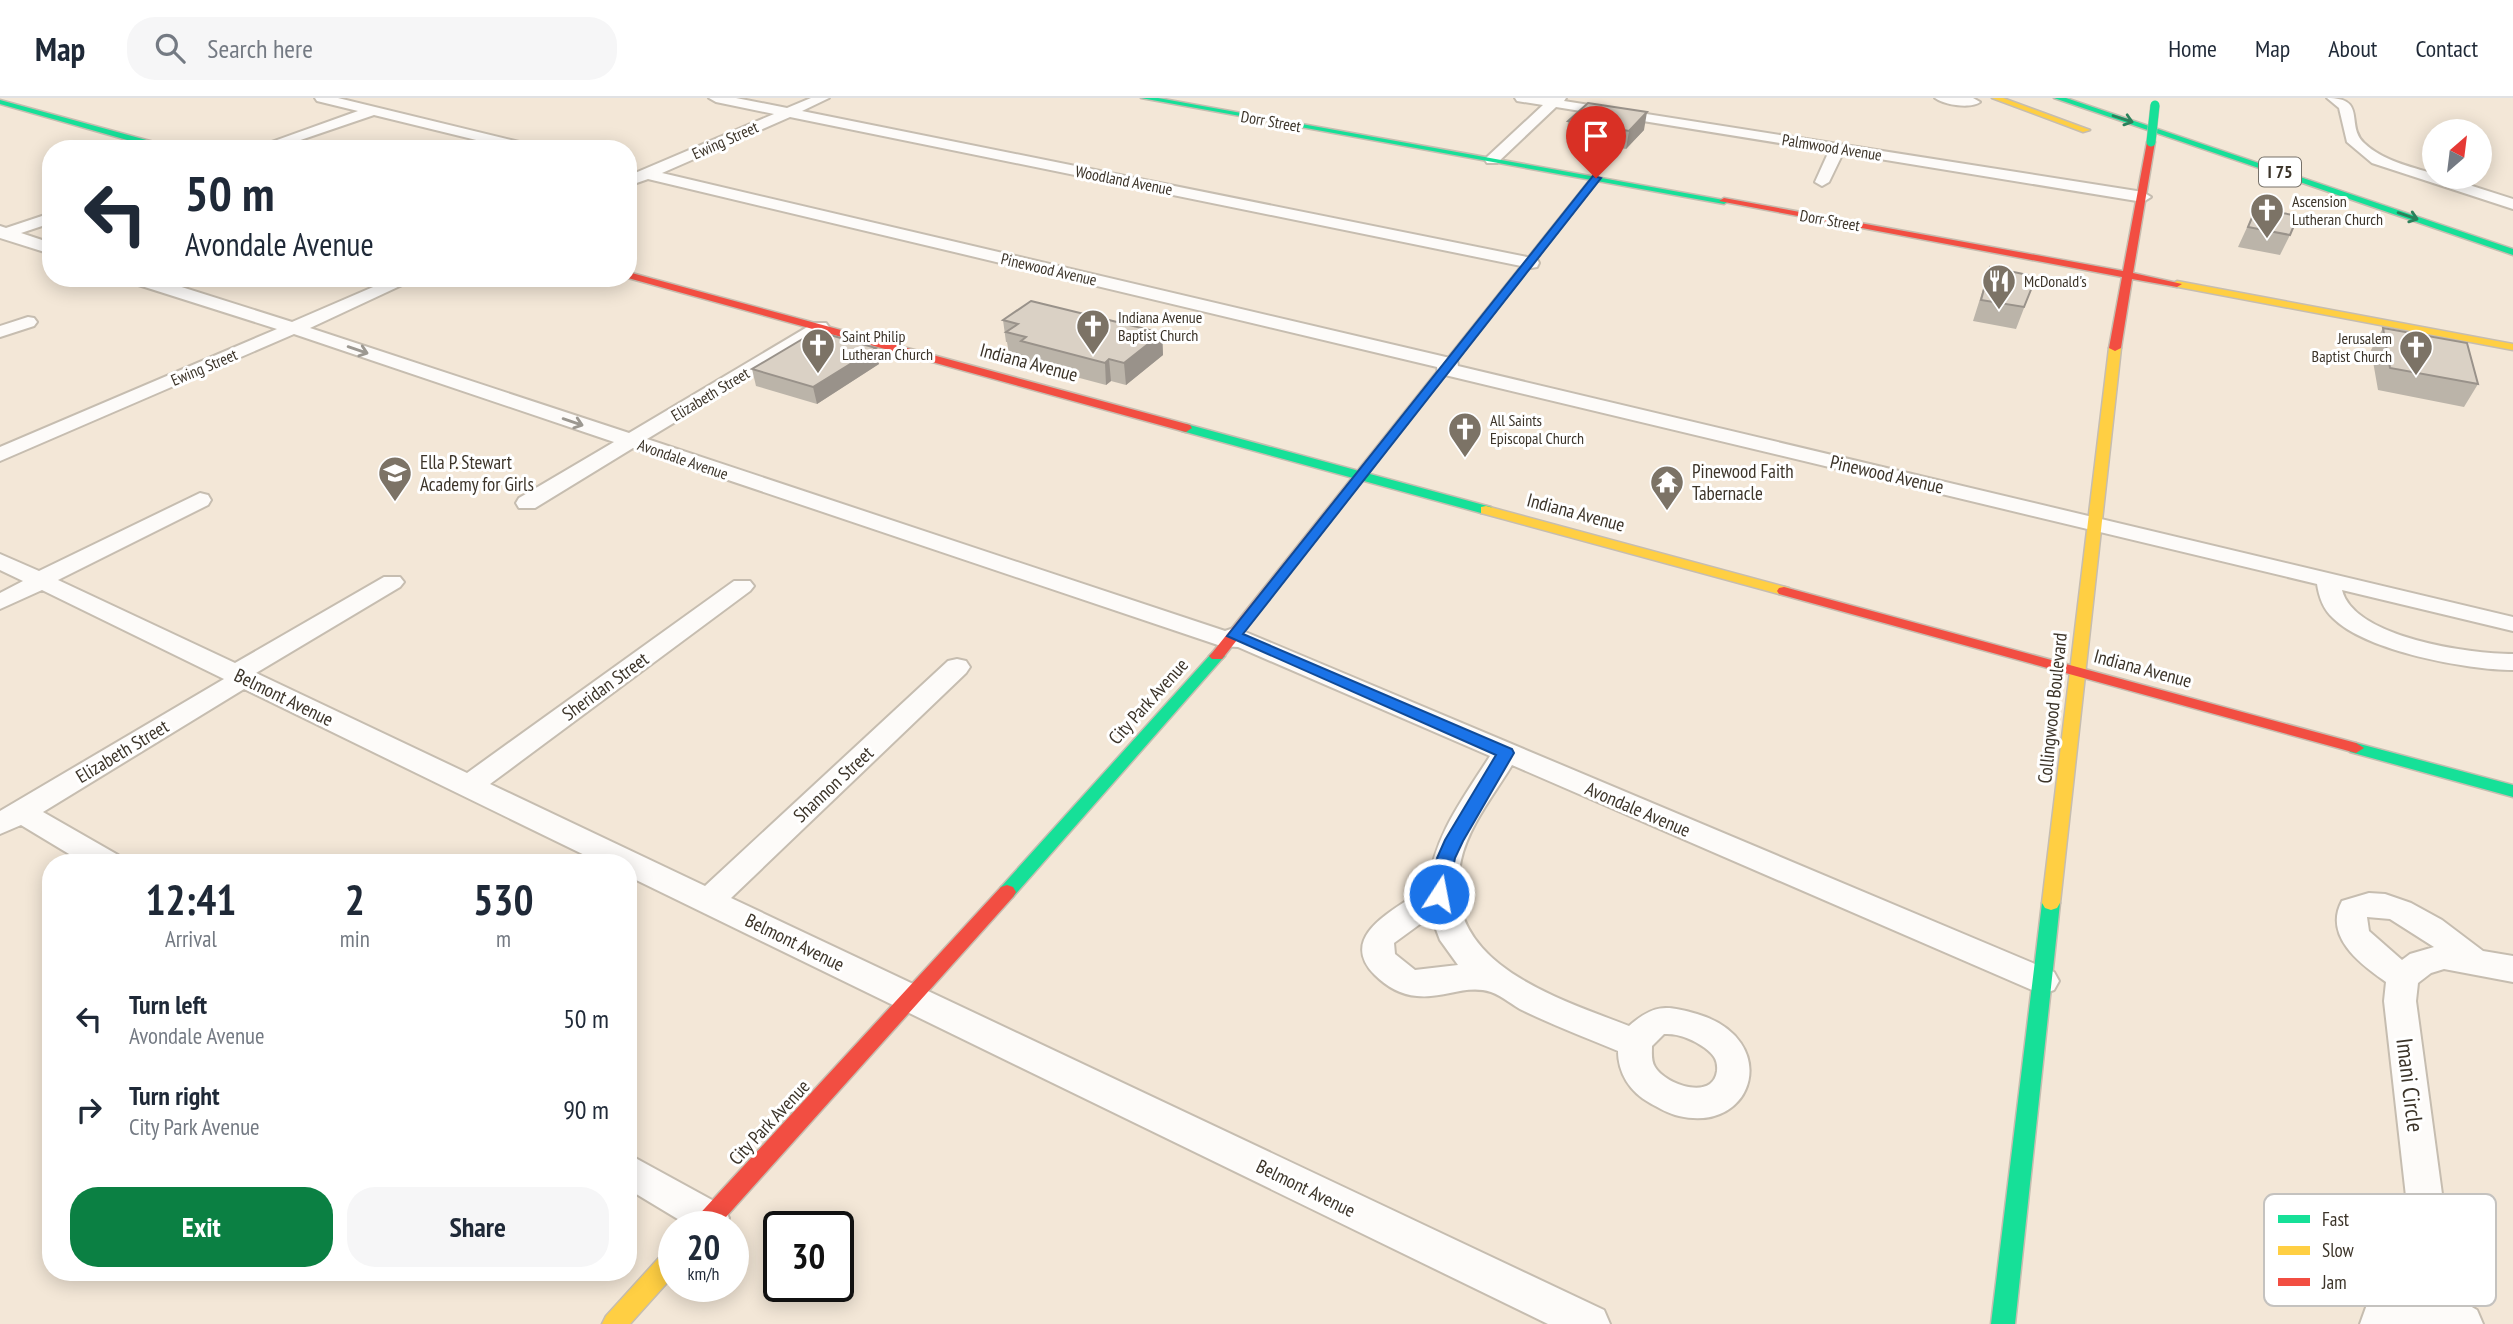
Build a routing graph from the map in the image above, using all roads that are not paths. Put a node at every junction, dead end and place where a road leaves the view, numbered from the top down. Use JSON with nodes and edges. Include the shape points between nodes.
{"nodes":[{"id":1,"x":322,"y":98,"type":"edge"},
{"id":2,"x":716,"y":98,"type":"edge"},
{"id":3,"x":822,"y":98,"type":"edge"},
{"id":4,"x":1145,"y":98,"type":"edge"},
{"id":5,"x":1522,"y":98,"type":"edge"},
{"id":6,"x":1942,"y":98,"type":"edge"},
{"id":7,"x":1996,"y":98,"type":"edge"},
{"id":8,"x":2058,"y":98,"type":"edge"},
{"id":9,"x":2107,"y":98,"type":"edge"},
{"id":10,"x":2334,"y":98,"type":"edge"},
{"id":11,"x":1180,"y":101,"type":"edge"},
{"id":12,"x":1556,"y":101,"type":"edge"},
{"id":13,"x":0,"y":102,"type":"edge"},
{"id":14,"x":1973,"y":102,"type":"dead end"},
{"id":15,"x":2158,"y":106,"type":"edge"},
{"id":16,"x":373,"y":110,"type":"junction"},
{"id":17,"x":789,"y":113,"type":"junction"},
{"id":18,"x":2096,"y":134,"type":"dead end"},
{"id":19,"x":137,"y":140,"type":"edge"},
{"id":20,"x":285,"y":140,"type":"edge"},
{"id":21,"x":495,"y":140,"type":"edge"},
{"id":22,"x":2131,"y":147,"type":"dead end"},
{"id":23,"x":1838,"y":148,"type":"junction"},
{"id":24,"x":2151,"y":148,"type":"junction"},
{"id":25,"x":1492,"y":160,"type":"junction"},
{"id":26,"x":640,"y":174,"type":"edge"},
{"id":27,"x":1596,"y":178,"type":"junction"},
{"id":28,"x":1822,"y":182,"type":"dead end"},
{"id":29,"x":2143,"y":197,"type":"junction"},
{"id":30,"x":2513,"y":204,"type":"edge"},
{"id":31,"x":42,"y":221,"type":"edge"},
{"id":32,"x":2,"y":233,"type":"edge"},
{"id":33,"x":2135,"y":241,"type":"junction"},
{"id":34,"x":2114,"y":245,"type":"dead end"},
{"id":35,"x":42,"y":246,"type":"edge"},
{"id":36,"x":1995,"y":250,"type":"junction"},
{"id":37,"x":2091,"y":251,"type":"dead end"},
{"id":38,"x":2509,"y":251,"type":"edge"},
{"id":39,"x":2149,"y":253,"type":"dead end"},
{"id":40,"x":1531,"y":263,"type":"junction"},
{"id":41,"x":2169,"y":266,"type":"dead end"},
{"id":42,"x":2128,"y":275,"type":"junction"},
{"id":43,"x":637,"y":277,"type":"edge"},
{"id":44,"x":2074,"y":283,"type":"dead end"},
{"id":45,"x":163,"y":287,"type":"edge"},
{"id":46,"x":388,"y":287,"type":"edge"},
{"id":47,"x":2260,"y":300,"type":"junction"},
{"id":48,"x":2106,"y":313,"type":"dead end"},
{"id":49,"x":28,"y":321,"type":"dead end"},
{"id":50,"x":820,"y":327,"type":"junction"},
{"id":51,"x":293,"y":328,"type":"junction"},
{"id":52,"x":2117,"y":328,"type":"junction"},
{"id":53,"x":0,"y":332,"type":"edge"},
{"id":54,"x":2513,"y":347,"type":"edge"},
{"id":55,"x":1448,"y":366,"type":"junction"},
{"id":56,"x":630,"y":441,"type":"junction"},
{"id":57,"x":0,"y":455,"type":"edge"},
{"id":58,"x":1360,"y":474,"type":"junction"},
{"id":59,"x":200,"y":500,"type":"dead end"},
{"id":60,"x":527,"y":503,"type":"dead end"},
{"id":61,"x":2096,"y":524,"type":"junction"},
{"id":62,"x":0,"y":561,"type":"edge"},
{"id":63,"x":2328,"y":580,"type":"junction"},
{"id":64,"x":41,"y":581,"type":"junction"},
{"id":65,"x":392,"y":582,"type":"dead end"},
{"id":66,"x":742,"y":586,"type":"dead end"},
{"id":67,"x":0,"y":602,"type":"edge"},
{"id":68,"x":2513,"y":624,"type":"edge"},
{"id":69,"x":1232,"y":638,"type":"junction"},
{"id":70,"x":2513,"y":662,"type":"edge"},
{"id":71,"x":957,"y":667,"type":"dead end"},
{"id":72,"x":2076,"y":672,"type":"junction"},
{"id":73,"x":240,"y":676,"type":"junction"},
{"id":74,"x":1506,"y":753,"type":"junction"},
{"id":75,"x":468,"y":786,"type":"junction"},
{"id":76,"x":2513,"y":791,"type":"edge"},
{"id":77,"x":11,"y":818,"type":"edge"},
{"id":78,"x":89,"y":854,"type":"edge"},
{"id":79,"x":610,"y":854,"type":"edge"},
{"id":80,"x":637,"y":867,"type":"edge"},
{"id":81,"x":1439,"y":894,"type":"junction"},
{"id":82,"x":708,"y":901,"type":"junction"},
{"id":83,"x":2476,"y":961,"type":"junction"},
{"id":84,"x":2513,"y":969,"type":"edge"},
{"id":85,"x":2403,"y":977,"type":"junction"},
{"id":86,"x":1494,"y":980,"type":"junction"},
{"id":87,"x":2043,"y":981,"type":"junction"},
{"id":88,"x":912,"y":999,"type":"junction"},
{"id":89,"x":1636,"y":1043,"type":"dead end"},
{"id":90,"x":637,"y":1176,"type":"edge"},
{"id":91,"x":2431,"y":1194,"type":"edge"},
{"id":92,"x":688,"y":1211,"type":"edge"},
{"id":93,"x":717,"y":1211,"type":"edge"},
{"id":94,"x":658,"y":1280,"type":"edge"},
{"id":95,"x":2396,"y":1306,"type":"edge"},
{"id":96,"x":2412,"y":1306,"type":"edge"},
{"id":97,"x":2451,"y":1317,"type":"edge"},
{"id":98,"x":628,"y":1320,"type":"edge"},
{"id":99,"x":1590,"y":1324,"type":"edge"},
{"id":100,"x":2003,"y":1324,"type":"edge"},
{"id":101,"x":2380,"y":1324,"type":"edge"}],
"edges":[{"from":1,"to":16,"type":"street"},
{"from":2,"to":17,"type":"street","name":"Woodland Avenue"},
{"from":3,"to":17,"type":"street","name":"Ewing Street"},
{"from":4,"to":11,"type":"main road","name":"Dorr Street"},
{"from":5,"to":12,"type":"street","name":"Palmwood Avenue"},
{"from":6,"to":14,"type":"street"},
{"from":7,"to":18,"type":"main road"},
{"from":8,"to":38,"type":"main road","number":"I 75","one_way":true},
{"from":9,"to":15,"type":"main road"},
{"from":10,"to":30,"type":"street","via":[[2345,106],[2354,142],[2364,152],[2387,164]]},
{"from":11,"to":25,"type":"main road","name":"Dorr Street"},
{"from":12,"to":23,"type":"street","name":"Palmwood Avenue"},
{"from":12,"to":25,"type":"street"},
{"from":13,"to":19,"type":"main road"},
{"from":15,"to":24,"type":"main road","name":"Collingwood Boulevard","bridge":true},
{"from":16,"to":20,"type":"street"},
{"from":16,"to":21,"type":"street"},
{"from":17,"to":26,"type":"street","name":"Ewing Street"},
{"from":17,"to":40,"type":"street","name":"Woodland Avenue"},
{"from":22,"to":24,"type":"main road"},
{"from":23,"to":28,"type":"street"},
{"from":23,"to":29,"type":"street","name":"Palmwood Avenue"},
{"from":24,"to":29,"type":"main road","name":"Collingwood Boulevard"},
{"from":25,"to":27,"type":"main road","name":"Dorr Street"},
{"from":26,"to":55,"type":"street","name":"Pinewood Avenue"},
{"from":27,"to":36,"type":"main road","name":"Dorr Street"},
{"from":27,"to":40,"type":"main road","name":"City Park Avenue"},
{"from":29,"to":33,"type":"main road","name":"Collingwood Boulevard"},
{"from":31,"to":32,"type":"street"},
{"from":32,"to":35,"type":"street"},
{"from":33,"to":34,"type":"main road"},
{"from":33,"to":39,"type":"main road"},
{"from":33,"to":42,"type":"main road","name":"Collingwood Boulevard"},
{"from":36,"to":37,"type":"main road","via":[[2042,254]]},
{"from":36,"to":42,"type":"main road","name":"Dorr Street"},
{"from":36,"to":44,"type":"main road"},
{"from":40,"to":55,"type":"main road","name":"City Park Avenue"},
{"from":41,"to":47,"type":"main road"},
{"from":42,"to":47,"type":"main road","name":"Dorr Street"},
{"from":42,"to":52,"type":"main road","name":"Collingwood Boulevard"},
{"from":43,"to":50,"type":"main road","name":"Indiana Avenue"},
{"from":45,"to":51,"type":"street","name":"Avondale Avenue"},
{"from":46,"to":51,"type":"street","name":"Ewing Street"},
{"from":47,"to":54,"type":"main road","name":"Dorr Street"},
{"from":48,"to":52,"type":"main road"},
{"from":49,"to":53,"type":"street"},
{"from":50,"to":56,"type":"street","name":"Elizabeth Street"},
{"from":50,"to":58,"type":"main road","name":"Indiana Avenue"},
{"from":51,"to":56,"type":"street","name":"Avondale Avenue","one_way":true},
{"from":51,"to":57,"type":"street","name":"Ewing Street"},
{"from":52,"to":61,"type":"main road","name":"Collingwood Boulevard"},
{"from":55,"to":58,"type":"main road","name":"City Park Avenue"},
{"from":55,"to":61,"type":"street","name":"Pinewood Avenue"},
{"from":56,"to":60,"type":"street","name":"Elizabeth Street"},
{"from":56,"to":69,"type":"street","name":"Avondale Avenue"},
{"from":58,"to":69,"type":"main road","name":"City Park Avenue"},
{"from":58,"to":72,"type":"main road","name":"Indiana Avenue"},
{"from":59,"to":64,"type":"street"},
{"from":61,"to":63,"type":"street","name":"Pinewood Avenue"},
{"from":61,"to":72,"type":"main road","name":"Collingwood Boulevard"},
{"from":62,"to":64,"type":"street","name":"Belmont Avenue"},
{"from":63,"to":68,"type":"street","name":"Pinewood Avenue"},
{"from":63,"to":70,"type":"street","via":[[2337,608],[2365,629],[2470,659]]},
{"from":64,"to":67,"type":"street"},
{"from":64,"to":73,"type":"street","name":"Belmont Avenue"},
{"from":65,"to":73,"type":"street","name":"Elizabeth Street"},
{"from":66,"to":75,"type":"street","name":"Sheridan Street"},
{"from":69,"to":74,"type":"street","name":"Avondale Avenue"},
{"from":69,"to":88,"type":"main road","name":"City Park Avenue"},
{"from":71,"to":82,"type":"street","name":"Shannon Street"},
{"from":72,"to":76,"type":"main road","name":"Indiana Avenue"},
{"from":72,"to":87,"type":"main road","name":"Collingwood Boulevard"},
{"from":73,"to":75,"type":"street","name":"Belmont Avenue"},
{"from":73,"to":77,"type":"street","name":"Elizabeth Street"},
{"from":74,"to":81,"type":"street","via":[[1454,840]]},
{"from":74,"to":87,"type":"street","name":"Avondale Avenue"},
{"from":75,"to":79,"type":"street","name":"Belmont Avenue"},
{"from":77,"to":78,"type":"street"},
{"from":80,"to":82,"type":"street","name":"Belmont Avenue"},
{"from":81,"to":86,"type":"street","via":[[1455,936]]},
{"from":81,"to":86,"type":"street","via":[[1392,925],[1379,941],[1379,958],[1396,977],[1419,985],[1462,977]]},
{"from":82,"to":88,"type":"street","name":"Belmont Avenue"},
{"from":83,"to":84,"type":"street"},
{"from":83,"to":85,"type":"street","via":[[2444,957],[2421,963]]},
{"from":83,"to":85,"type":"street","via":[[2401,911],[2379,905],[2353,909],[2351,931]]},
{"from":85,"to":91,"type":"street","name":"Imani Circle","via":[[2400,1001]]},
{"from":86,"to":89,"type":"street","via":[[1553,1011]]},
{"from":87,"to":100,"type":"main road","name":"Collingwood Boulevard"},
{"from":88,"to":93,"type":"main road","name":"City Park Avenue"},
{"from":88,"to":99,"type":"street","name":"Belmont Avenue"},
{"from":90,"to":92,"type":"street"},
{"from":94,"to":98,"type":"main road"},
{"from":95,"to":101,"type":"street","name":"Imani Circle","via":[[2383,1312]]},
{"from":96,"to":97,"type":"street","name":"Imani Circle"}]}
